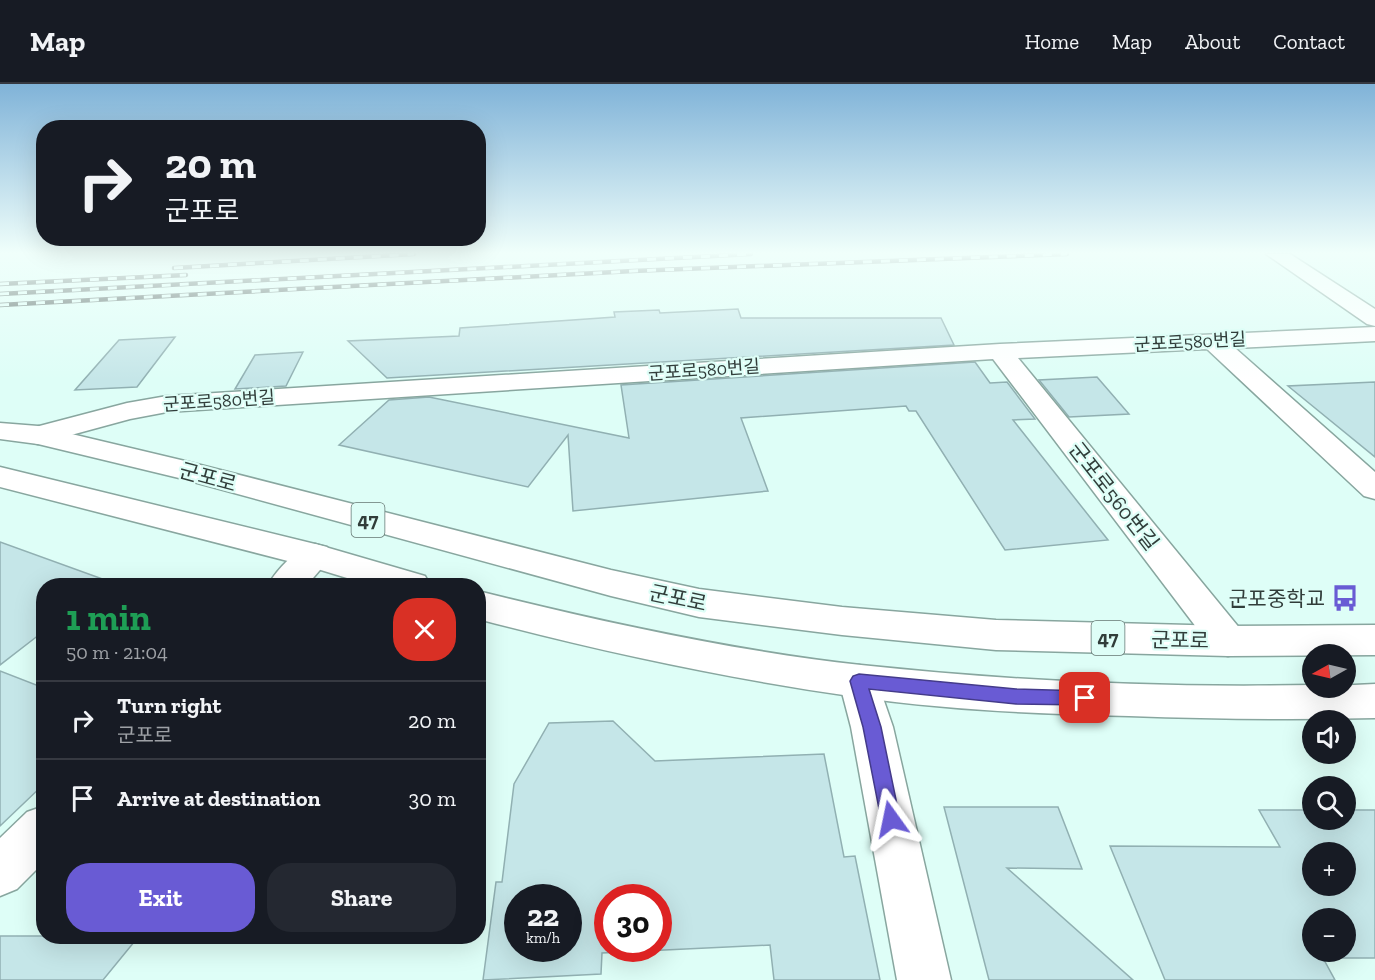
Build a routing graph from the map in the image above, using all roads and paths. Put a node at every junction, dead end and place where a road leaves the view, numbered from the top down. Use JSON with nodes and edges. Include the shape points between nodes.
{"nodes":[{"id":1,"x":1340,"y":296,"type":"edge"},
{"id":2,"x":1375,"y":319,"type":"edge"},
{"id":3,"x":1375,"y":334,"type":"edge"},
{"id":4,"x":1213,"y":341,"type":"junction"},
{"id":5,"x":1000,"y":351,"type":"junction"},
{"id":6,"x":0,"y":431,"type":"edge"},
{"id":7,"x":38,"y":435,"type":"junction"},
{"id":8,"x":0,"y":477,"type":"edge"},
{"id":9,"x":1375,"y":489,"type":"edge"},
{"id":10,"x":315,"y":556,"type":"junction"},
{"id":11,"x":293,"y":578,"type":"edge"},
{"id":12,"x":389,"y":578,"type":"edge"},
{"id":13,"x":699,"y":603,"type":"junction"},
{"id":14,"x":486,"y":606,"type":"edge"},
{"id":15,"x":538,"y":622,"type":"junction"},
{"id":16,"x":1375,"y":640,"type":"edge"},
{"id":17,"x":1228,"y":641,"type":"junction"},
{"id":18,"x":859,"y":681,"type":"junction"},
{"id":19,"x":1375,"y":702,"type":"edge"},
{"id":20,"x":36,"y":836,"type":"edge"},
{"id":21,"x":0,"y":872,"type":"edge"},
{"id":22,"x":924,"y":980,"type":"edge"}],
"edges":[{"from":1,"to":2,"type":"street"},
{"from":3,"to":4,"type":"street","name":"군포로580번길"},
{"from":4,"to":5,"type":"street","name":"군포로580번길"},
{"from":4,"to":9,"type":"street"},
{"from":5,"to":7,"type":"street","name":"군포로580번길","via":[[166,404]]},
{"from":5,"to":17,"type":"street","name":"군포로560번길"},
{"from":6,"to":7,"type":"street","name":"군포로","number":"47"},
{"from":7,"to":13,"type":"street","name":"군포로","number":"47"},
{"from":8,"to":10,"type":"street","number":"47"},
{"from":10,"to":11,"type":"street"},
{"from":10,"to":12,"type":"street","number":"47"},
{"from":13,"to":15,"type":"street","via":[[714,621],[712,633],[704,636],[589,620]]},
{"from":13,"to":17,"type":"street","name":"군포로","number":"47","via":[[996,635]]},
{"from":14,"to":15,"type":"street"},
{"from":15,"to":18,"type":"street","via":[[717,658]]},
{"from":16,"to":17,"type":"street","name":"군포로","number":"47"},
{"from":18,"to":19,"type":"street","via":[[1016,696]]},
{"from":18,"to":22,"type":"street"},
{"from":20,"to":21,"type":"street"}]}
